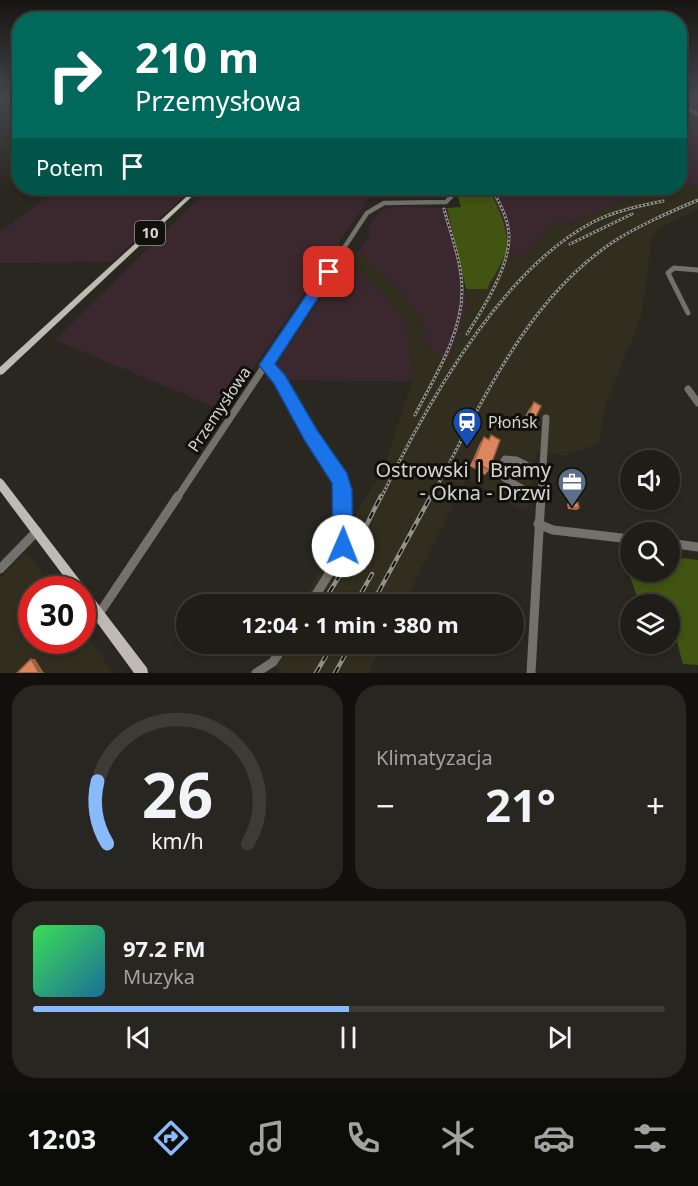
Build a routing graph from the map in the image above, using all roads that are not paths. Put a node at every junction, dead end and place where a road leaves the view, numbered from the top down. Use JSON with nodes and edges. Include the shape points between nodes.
{"nodes":[{"id":1,"x":191,"y":195,"type":"edge"},
{"id":2,"x":450,"y":195,"type":"edge"},
{"id":3,"x":698,"y":270,"type":"edge"},
{"id":4,"x":688,"y":313,"type":"dead end"},
{"id":5,"x":267,"y":365,"type":"junction"},
{"id":6,"x":0,"y":374,"type":"edge"},
{"id":7,"x":688,"y":389,"type":"dead end"},
{"id":8,"x":698,"y":403,"type":"edge"},
{"id":9,"x":546,"y":418,"type":"dead end"},
{"id":10,"x":542,"y":473,"type":"junction"},
{"id":11,"x":0,"y":483,"type":"edge"},
{"id":12,"x":540,"y":498,"type":"junction"},
{"id":13,"x":538,"y":525,"type":"junction"},
{"id":14,"x":37,"y":531,"type":"junction"},
{"id":15,"x":620,"y":538,"type":"edge"},
{"id":16,"x":680,"y":545,"type":"edge"},
{"id":17,"x":698,"y":547,"type":"edge"},
{"id":18,"x":0,"y":569,"type":"edge"},
{"id":19,"x":71,"y":576,"type":"edge"},
{"id":20,"x":316,"y":594,"type":"edge"},
{"id":21,"x":96,"y":610,"type":"edge"},
{"id":22,"x":99,"y":614,"type":"junction"},
{"id":23,"x":278,"y":654,"type":"edge"},
{"id":24,"x":142,"y":673,"type":"edge"},
{"id":25,"x":256,"y":673,"type":"edge"},
{"id":26,"x":531,"y":673,"type":"edge"}],
"edges":[{"from":1,"to":6,"type":"main road","number":"10"},
{"from":2,"to":5,"type":"street","name":"Przemysłowa","via":[[446,202],[384,203],[370,210]]},
{"from":3,"to":4,"type":"street","via":[[674,268],[668,273]]},
{"from":5,"to":20,"type":"street","via":[[280,379],[311,436],[335,468],[343,490],[343,546]]},
{"from":5,"to":22,"type":"street","name":"Przemysłowa"},
{"from":7,"to":8,"type":"street"},
{"from":9,"to":10,"type":"street"},
{"from":10,"to":12,"type":"street"},
{"from":10,"to":12,"type":"street","via":[[511,458],[501,465],[504,478]]},
{"from":11,"to":14,"type":"main road"},
{"from":12,"to":13,"type":"street"},
{"from":13,"to":15,"type":"street"},
{"from":13,"to":26,"type":"street"},
{"from":14,"to":18,"type":"street"},
{"from":14,"to":19,"type":"main road"},
{"from":16,"to":17,"type":"street"},
{"from":21,"to":22,"type":"main road"},
{"from":22,"to":24,"type":"main road"},
{"from":23,"to":25,"type":"street"}]}
